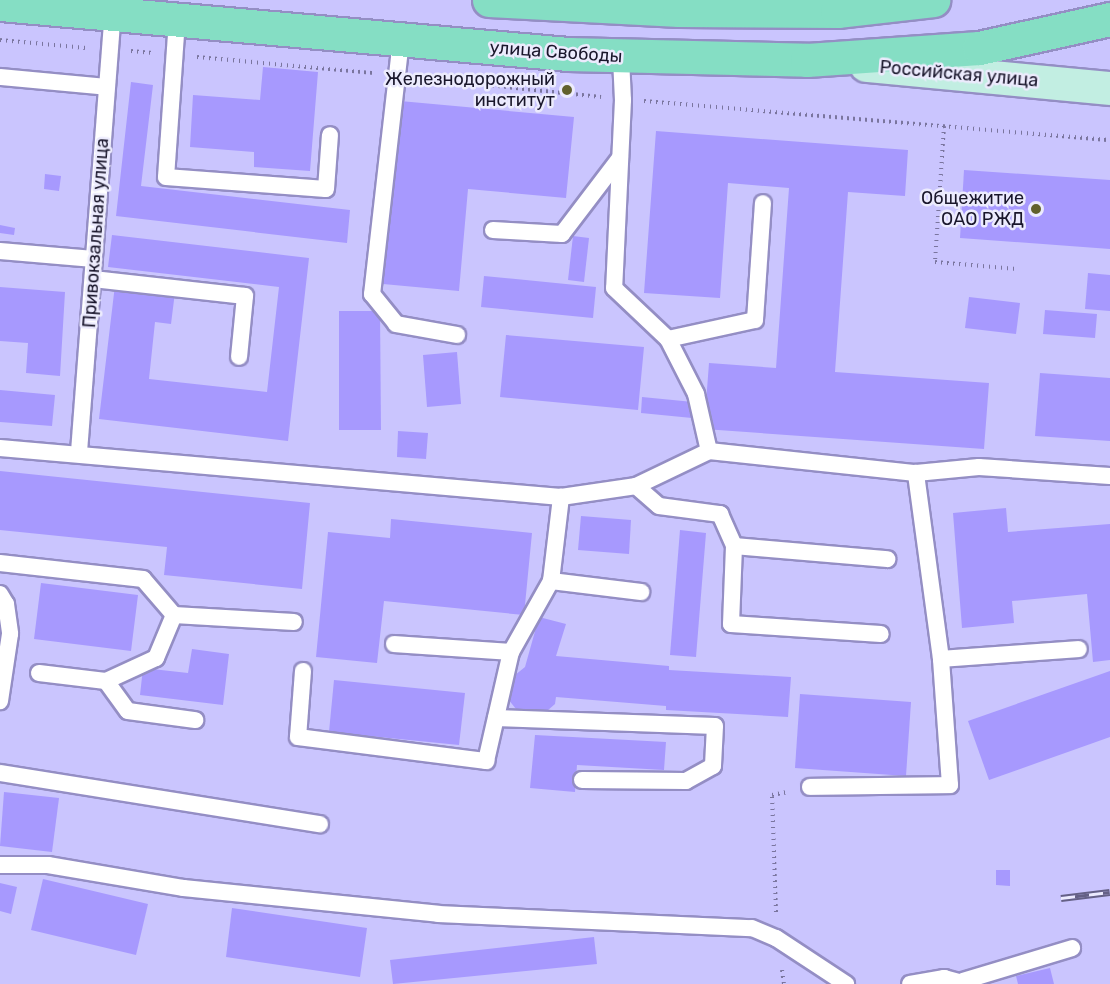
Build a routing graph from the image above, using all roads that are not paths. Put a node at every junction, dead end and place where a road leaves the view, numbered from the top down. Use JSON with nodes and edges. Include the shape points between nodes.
{"nodes":[{"id":1,"x":489,"y":0,"type":"edge"},
{"id":2,"x":494,"y":0,"type":"edge"},
{"id":3,"x":933,"y":0,"type":"edge"},
{"id":4,"x":0,"y":4,"type":"edge"},
{"id":5,"x":679,"y":5,"type":"edge"},
{"id":6,"x":113,"y":7,"type":"edge"},
{"id":7,"x":1110,"y":19,"type":"edge"},
{"id":8,"x":177,"y":20,"type":"junction"},
{"id":9,"x":401,"y":40,"type":"junction"},
{"id":10,"x":621,"y":58,"type":"junction"},
{"id":11,"x":807,"y":60,"type":"junction"},
{"id":12,"x":0,"y":77,"type":"edge"},
{"id":13,"x":107,"y":87,"type":"junction"},
{"id":14,"x":1110,"y":88,"type":"edge"},
{"id":15,"x":330,"y":135,"type":"dead end"},
{"id":16,"x":620,"y":158,"type":"junction"},
{"id":17,"x":763,"y":203,"type":"dead end"},
{"id":18,"x":493,"y":230,"type":"dead end"},
{"id":19,"x":0,"y":251,"type":"edge"},
{"id":20,"x":94,"y":259,"type":"junction"},
{"id":21,"x":93,"y":279,"type":"junction"},
{"id":22,"x":457,"y":335,"type":"dead end"},
{"id":23,"x":668,"y":339,"type":"junction"},
{"id":24,"x":239,"y":357,"type":"dead end"},
{"id":25,"x":0,"y":448,"type":"edge"},
{"id":26,"x":709,"y":451,"type":"junction"},
{"id":27,"x":79,"y":452,"type":"junction"},
{"id":28,"x":916,"y":473,"type":"junction"},
{"id":29,"x":1110,"y":476,"type":"edge"},
{"id":30,"x":636,"y":486,"type":"junction"},
{"id":31,"x":561,"y":497,"type":"junction"},
{"id":32,"x":734,"y":546,"type":"junction"},
{"id":33,"x":887,"y":559,"type":"dead end"},
{"id":34,"x":0,"y":563,"type":"edge"},
{"id":35,"x":551,"y":581,"type":"junction"},
{"id":36,"x":641,"y":592,"type":"dead end"},
{"id":37,"x":0,"y":594,"type":"edge"},
{"id":38,"x":174,"y":615,"type":"junction"},
{"id":39,"x":294,"y":622,"type":"dead end"},
{"id":40,"x":881,"y":634,"type":"dead end"},
{"id":41,"x":394,"y":644,"type":"dead end"},
{"id":42,"x":1079,"y":649,"type":"dead end"},
{"id":43,"x":510,"y":652,"type":"junction"},
{"id":44,"x":941,"y":659,"type":"junction"},
{"id":45,"x":303,"y":671,"type":"dead end"},
{"id":46,"x":39,"y":673,"type":"dead end"},
{"id":47,"x":106,"y":681,"type":"junction"},
{"id":48,"x":0,"y":701,"type":"edge"},
{"id":49,"x":496,"y":718,"type":"junction"},
{"id":50,"x":195,"y":720,"type":"dead end"},
{"id":51,"x":0,"y":773,"type":"edge"},
{"id":52,"x":582,"y":780,"type":"dead end"},
{"id":53,"x":810,"y":788,"type":"road end"},
{"id":54,"x":320,"y":824,"type":"dead end"},
{"id":55,"x":0,"y":865,"type":"edge"},
{"id":56,"x":1072,"y":948,"type":"dead end"},
{"id":57,"x":964,"y":983,"type":"edge"},
{"id":58,"x":846,"y":984,"type":"edge"},
{"id":59,"x":910,"y":984,"type":"edge"}],
"edges":[{"from":1,"to":2,"type":"main road"},
{"from":2,"to":5,"type":"main road"},
{"from":3,"to":5,"type":"main road","via":[[837,11]]},
{"from":4,"to":6,"type":"main road","name":"улица Свободы"},
{"from":6,"to":8,"type":"main road","name":"улица Свободы"},
{"from":6,"to":13,"type":"lane","name":"Привокзальная улица"},
{"from":7,"to":11,"type":"main road","name":"улица Свободы","via":[[979,48]]},
{"from":8,"to":9,"type":"main road","name":"улица Свободы"},
{"from":8,"to":15,"type":"lane","via":[[166,177],[326,189]]},
{"from":9,"to":10,"type":"main road","name":"улица Свободы"},
{"from":9,"to":22,"type":"lane","via":[[372,294],[396,324]]},
{"from":10,"to":11,"type":"main road","name":"улица Свободы"},
{"from":10,"to":16,"type":"lane"},
{"from":11,"to":14,"type":"main road","name":"Российская улица"},
{"from":12,"to":13,"type":"lane"},
{"from":13,"to":20,"type":"lane","name":"Привокзальная улица"},
{"from":16,"to":18,"type":"lane","via":[[562,234]]},
{"from":16,"to":23,"type":"lane","via":[[614,288]]},
{"from":17,"to":23,"type":"lane","via":[[755,321]]},
{"from":19,"to":20,"type":"lane"},
{"from":20,"to":21,"type":"lane","name":"Привокзальная улица"},
{"from":21,"to":24,"type":"lane","via":[[245,296]]},
{"from":21,"to":27,"type":"lane","name":"Привокзальная улица"},
{"from":23,"to":26,"type":"lane","via":[[696,394]]},
{"from":25,"to":27,"type":"lane"},
{"from":26,"to":28,"type":"lane"},
{"from":26,"to":30,"type":"lane"},
{"from":27,"to":31,"type":"lane"},
{"from":28,"to":29,"type":"lane","via":[[980,467]]},
{"from":28,"to":44,"type":"lane"},
{"from":30,"to":31,"type":"lane"},
{"from":30,"to":32,"type":"lane","via":[[659,506],[720,514]]},
{"from":31,"to":35,"type":"lane"},
{"from":32,"to":33,"type":"lane"},
{"from":32,"to":40,"type":"lane","via":[[731,624]]},
{"from":34,"to":38,"type":"lane","via":[[143,579]]},
{"from":35,"to":36,"type":"lane"},
{"from":35,"to":43,"type":"lane"},
{"from":37,"to":48,"type":"lane","via":[[6,604],[10,634]]},
{"from":38,"to":39,"type":"lane"},
{"from":38,"to":47,"type":"lane","via":[[156,658]]},
{"from":41,"to":43,"type":"lane"},
{"from":42,"to":44,"type":"lane"},
{"from":43,"to":49,"type":"lane"},
{"from":44,"to":53,"type":"lane","via":[[950,785]]},
{"from":45,"to":49,"type":"lane","via":[[298,737],[486,761]]},
{"from":46,"to":47,"type":"lane"},
{"from":47,"to":50,"type":"lane","via":[[128,711]]},
{"from":49,"to":52,"type":"lane","via":[[716,726],[713,766],[686,782]]},
{"from":51,"to":54,"type":"lane"},
{"from":55,"to":58,"type":"lane","via":[[48,866],[184,888],[438,914],[752,928],[776,938]]},
{"from":56,"to":57,"type":"lane"},
{"from":57,"to":59,"type":"lane","via":[[944,978]]}]}
